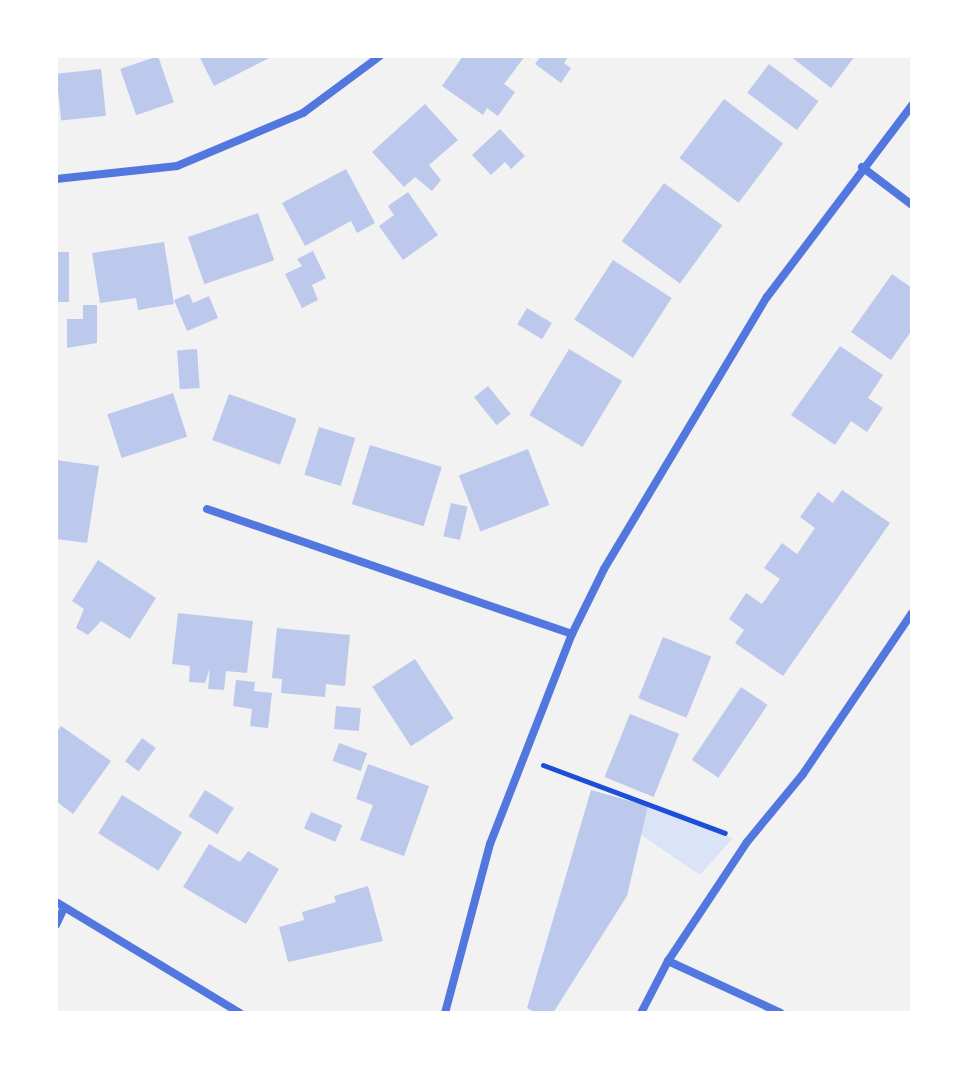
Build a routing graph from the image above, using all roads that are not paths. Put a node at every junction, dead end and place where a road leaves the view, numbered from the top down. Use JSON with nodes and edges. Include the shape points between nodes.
{"nodes":[{"id":1,"x":380,"y":56,"type":"edge"},
{"id":2,"x":912,"y":105,"type":"edge"},
{"id":3,"x":862,"y":167,"type":"junction"},
{"id":4,"x":56,"y":179,"type":"edge"},
{"id":5,"x":912,"y":205,"type":"edge"},
{"id":6,"x":207,"y":509,"type":"dead end"},
{"id":7,"x":912,"y":613,"type":"edge"},
{"id":8,"x":572,"y":634,"type":"junction"},
{"id":9,"x":60,"y":905,"type":"edge"},
{"id":10,"x":56,"y":925,"type":"edge"},
{"id":11,"x":668,"y":961,"type":"junction"},
{"id":12,"x":240,"y":1013,"type":"edge"},
{"id":13,"x":445,"y":1013,"type":"edge"},
{"id":14,"x":641,"y":1013,"type":"edge"},
{"id":15,"x":781,"y":1013,"type":"edge"}],
"edges":[{"from":1,"to":4,"type":"street","via":[[303,113],[177,166]]},
{"from":2,"to":3,"type":"street"},
{"from":3,"to":5,"type":"street"},
{"from":3,"to":8,"type":"street","via":[[767,297],[672,449]]},
{"from":6,"to":8,"type":"street"},
{"from":7,"to":11,"type":"street"},
{"from":8,"to":13,"type":"street","via":[[490,844]]},
{"from":9,"to":10,"type":"street"},
{"from":9,"to":12,"type":"street"},
{"from":11,"to":14,"type":"street"},
{"from":11,"to":15,"type":"street"}]}
